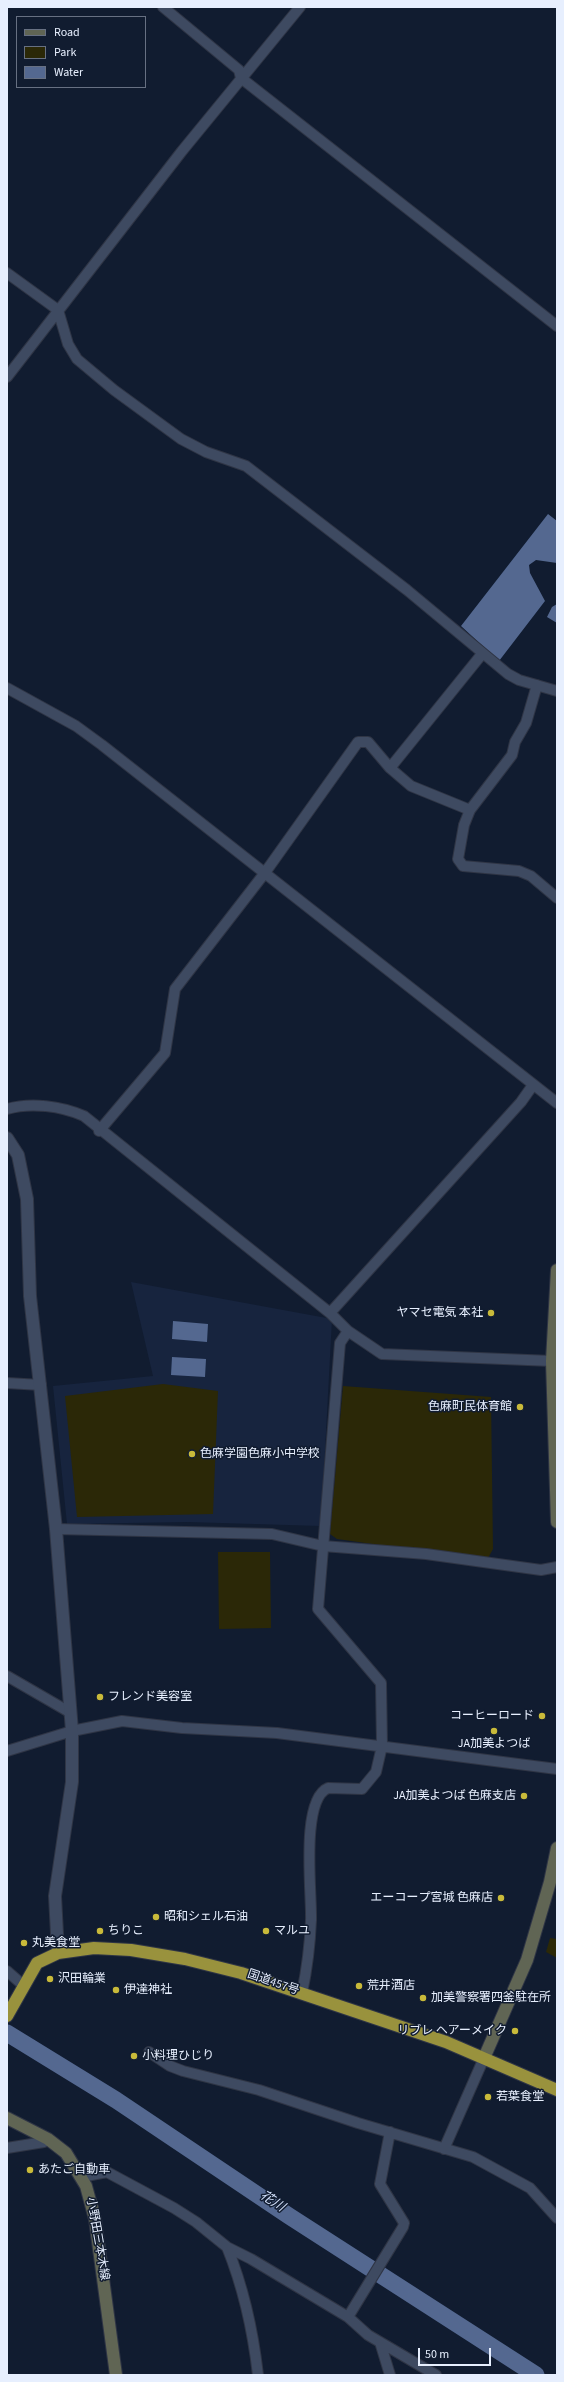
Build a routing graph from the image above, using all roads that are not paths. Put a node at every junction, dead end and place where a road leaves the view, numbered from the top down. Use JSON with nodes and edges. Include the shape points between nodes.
{"nodes":[{"id":1,"x":163,"y":7,"type":"edge"},
{"id":2,"x":300,"y":7,"type":"edge"},
{"id":3,"x":240,"y":78,"type":"junction"},
{"id":4,"x":7,"y":272,"type":"edge"},
{"id":5,"x":58,"y":310,"type":"junction"},
{"id":6,"x":557,"y":326,"type":"edge"},
{"id":7,"x":7,"y":377,"type":"edge"},
{"id":8,"x":482,"y":654,"type":"junction"},
{"id":9,"x":537,"y":685,"type":"junction"},
{"id":10,"x":7,"y":688,"type":"edge"},
{"id":11,"x":557,"y":691,"type":"edge"},
{"id":12,"x":390,"y":768,"type":"junction"},
{"id":13,"x":470,"y":810,"type":"junction"},
{"id":14,"x":264,"y":874,"type":"junction"},
{"id":15,"x":557,"y":898,"type":"edge"},
{"id":16,"x":533,"y":1084,"type":"junction"},
{"id":17,"x":557,"y":1103,"type":"edge"},
{"id":18,"x":7,"y":1109,"type":"edge"},
{"id":19,"x":100,"y":1131,"type":"junction"},
{"id":20,"x":7,"y":1138,"type":"edge"},
{"id":21,"x":557,"y":1270,"type":"edge"},
{"id":22,"x":330,"y":1313,"type":"junction"},
{"id":23,"x":348,"y":1330,"type":"junction"},
{"id":24,"x":555,"y":1362,"type":"edge"},
{"id":25,"x":7,"y":1383,"type":"edge"},
{"id":26,"x":41,"y":1385,"type":"junction"},
{"id":27,"x":557,"y":1522,"type":"edge"},
{"id":28,"x":56,"y":1529,"type":"junction"},
{"id":29,"x":323,"y":1546,"type":"junction"},
{"id":30,"x":557,"y":1567,"type":"edge"},
{"id":31,"x":7,"y":1676,"type":"edge"},
{"id":32,"x":71,"y":1713,"type":"junction"},
{"id":33,"x":72,"y":1731,"type":"junction"},
{"id":34,"x":382,"y":1746,"type":"junction"},
{"id":35,"x":7,"y":1751,"type":"edge"},
{"id":36,"x":557,"y":1770,"type":"edge"},
{"id":37,"x":557,"y":1848,"type":"edge"},
{"id":38,"x":58,"y":1953,"type":"junction"},
{"id":39,"x":7,"y":1971,"type":"edge"},
{"id":40,"x":24,"y":1986,"type":"junction"},
{"id":41,"x":302,"y":1993,"type":"junction"},
{"id":42,"x":7,"y":2016,"type":"edge"},
{"id":43,"x":149,"y":2052,"type":"dead end"},
{"id":44,"x":484,"y":2058,"type":"junction"},
{"id":45,"x":557,"y":2090,"type":"edge"},
{"id":46,"x":7,"y":2118,"type":"edge"},
{"id":47,"x":390,"y":2132,"type":"junction"},
{"id":48,"x":48,"y":2139,"type":"junction"},
{"id":49,"x":7,"y":2148,"type":"edge"},
{"id":50,"x":444,"y":2149,"type":"junction"},
{"id":51,"x":81,"y":2177,"type":"junction"},
{"id":52,"x":557,"y":2218,"type":"edge"},
{"id":53,"x":227,"y":2247,"type":"junction"},
{"id":54,"x":349,"y":2313,"type":"junction"},
{"id":55,"x":380,"y":2342,"type":"junction"},
{"id":56,"x":116,"y":2375,"type":"edge"},
{"id":57,"x":258,"y":2375,"type":"edge"},
{"id":58,"x":390,"y":2375,"type":"edge"},
{"id":59,"x":436,"y":2375,"type":"edge"}],
"edges":[{"from":1,"to":3,"type":"street","via":[[239,70]]},
{"from":2,"to":3,"type":"street","via":[[246,74]]},
{"from":3,"to":5,"type":"street"},
{"from":3,"to":6,"type":"street"},
{"from":4,"to":5,"type":"street"},
{"from":5,"to":7,"type":"street"},
{"from":5,"to":8,"type":"street","via":[[68,344],[77,359],[86,367],[181,439],[206,452],[246,466],[407,590]]},
{"from":8,"to":9,"type":"street","via":[[519,680]]},
{"from":8,"to":12,"type":"street"},
{"from":9,"to":11,"type":"street"},
{"from":9,"to":13,"type":"street","via":[[526,723],[512,755]]},
{"from":10,"to":14,"type":"street","via":[[76,726]]},
{"from":12,"to":13,"type":"street","via":[[411,786]]},
{"from":12,"to":14,"type":"street","via":[[368,742],[358,742]]},
{"from":13,"to":15,"type":"street","via":[[464,825],[458,859],[463,866],[519,871],[531,876]]},
{"from":14,"to":16,"type":"street"},
{"from":14,"to":19,"type":"street","via":[[175,988],[165,1053]]},
{"from":16,"to":17,"type":"street"},
{"from":16,"to":22,"type":"street","via":[[521,1102]]},
{"from":18,"to":19,"type":"street","via":[[36,1105],[78,1114]]},
{"from":19,"to":22,"type":"street"},
{"from":20,"to":26,"type":"street","via":[[18,1155],[27,1198],[30,1296]]},
{"from":21,"to":24,"type":"main road"},
{"from":22,"to":23,"type":"street"},
{"from":23,"to":24,"type":"street","via":[[382,1354]]},
{"from":23,"to":29,"type":"street","via":[[340,1343]]},
{"from":24,"to":27,"type":"main road"},
{"from":25,"to":26,"type":"street"},
{"from":26,"to":28,"type":"street"},
{"from":28,"to":29,"type":"street","via":[[272,1534]]},
{"from":28,"to":32,"type":"street"},
{"from":29,"to":30,"type":"street","via":[[426,1554],[541,1570]]},
{"from":29,"to":34,"type":"street","via":[[318,1609],[381,1683]]},
{"from":31,"to":32,"type":"street"},
{"from":32,"to":33,"type":"street"},
{"from":33,"to":34,"type":"street","via":[[122,1721],[182,1728],[277,1733]]},
{"from":33,"to":35,"type":"street"},
{"from":33,"to":38,"type":"street","via":[[72,1782],[55,1896]]},
{"from":34,"to":36,"type":"street"},
{"from":34,"to":41,"type":"street","via":[[376,1772],[362,1789],[328,1788],[320,1792],[316,1802],[308,1866],[311,1917],[309,1956]]},
{"from":37,"to":44,"type":"main road","via":[[550,1882],[527,1960]]},
{"from":38,"to":40,"type":"highway","name":"国道457号","via":[[37,1963]]},
{"from":38,"to":41,"type":"highway","name":"国道457号","via":[[94,1948],[131,1950],[177,1957],[241,1973]]},
{"from":39,"to":40,"type":"street"},
{"from":40,"to":42,"type":"highway","name":"国道457号"},
{"from":41,"to":44,"type":"highway","name":"国道457号","via":[[446,2042]]},
{"from":43,"to":47,"type":"street","via":[[183,2071],[259,2090]]},
{"from":44,"to":45,"type":"highway","name":"国道457号"},
{"from":44,"to":50,"type":"street"},
{"from":46,"to":48,"type":"main road","name":"小野田三本木線"},
{"from":47,"to":50,"type":"street"},
{"from":47,"to":54,"type":"street","via":[[380,2184],[404,2223]]},
{"from":48,"to":49,"type":"street","via":[[44,2142]]},
{"from":48,"to":51,"type":"main road","name":"小野田三本木線","via":[[66,2153]]},
{"from":50,"to":52,"type":"street","via":[[473,2156],[530,2188]]},
{"from":51,"to":53,"type":"street","via":[[107,2172],[179,2211]]},
{"from":51,"to":56,"type":"main road","name":"小野田三本木線","via":[[91,2199],[95,2219]]},
{"from":53,"to":54,"type":"street"},
{"from":53,"to":57,"type":"street","via":[[243,2288],[254,2340]]},
{"from":54,"to":55,"type":"street","via":[[368,2336]]},
{"from":55,"to":58,"type":"street"},
{"from":55,"to":59,"type":"street"}]}
